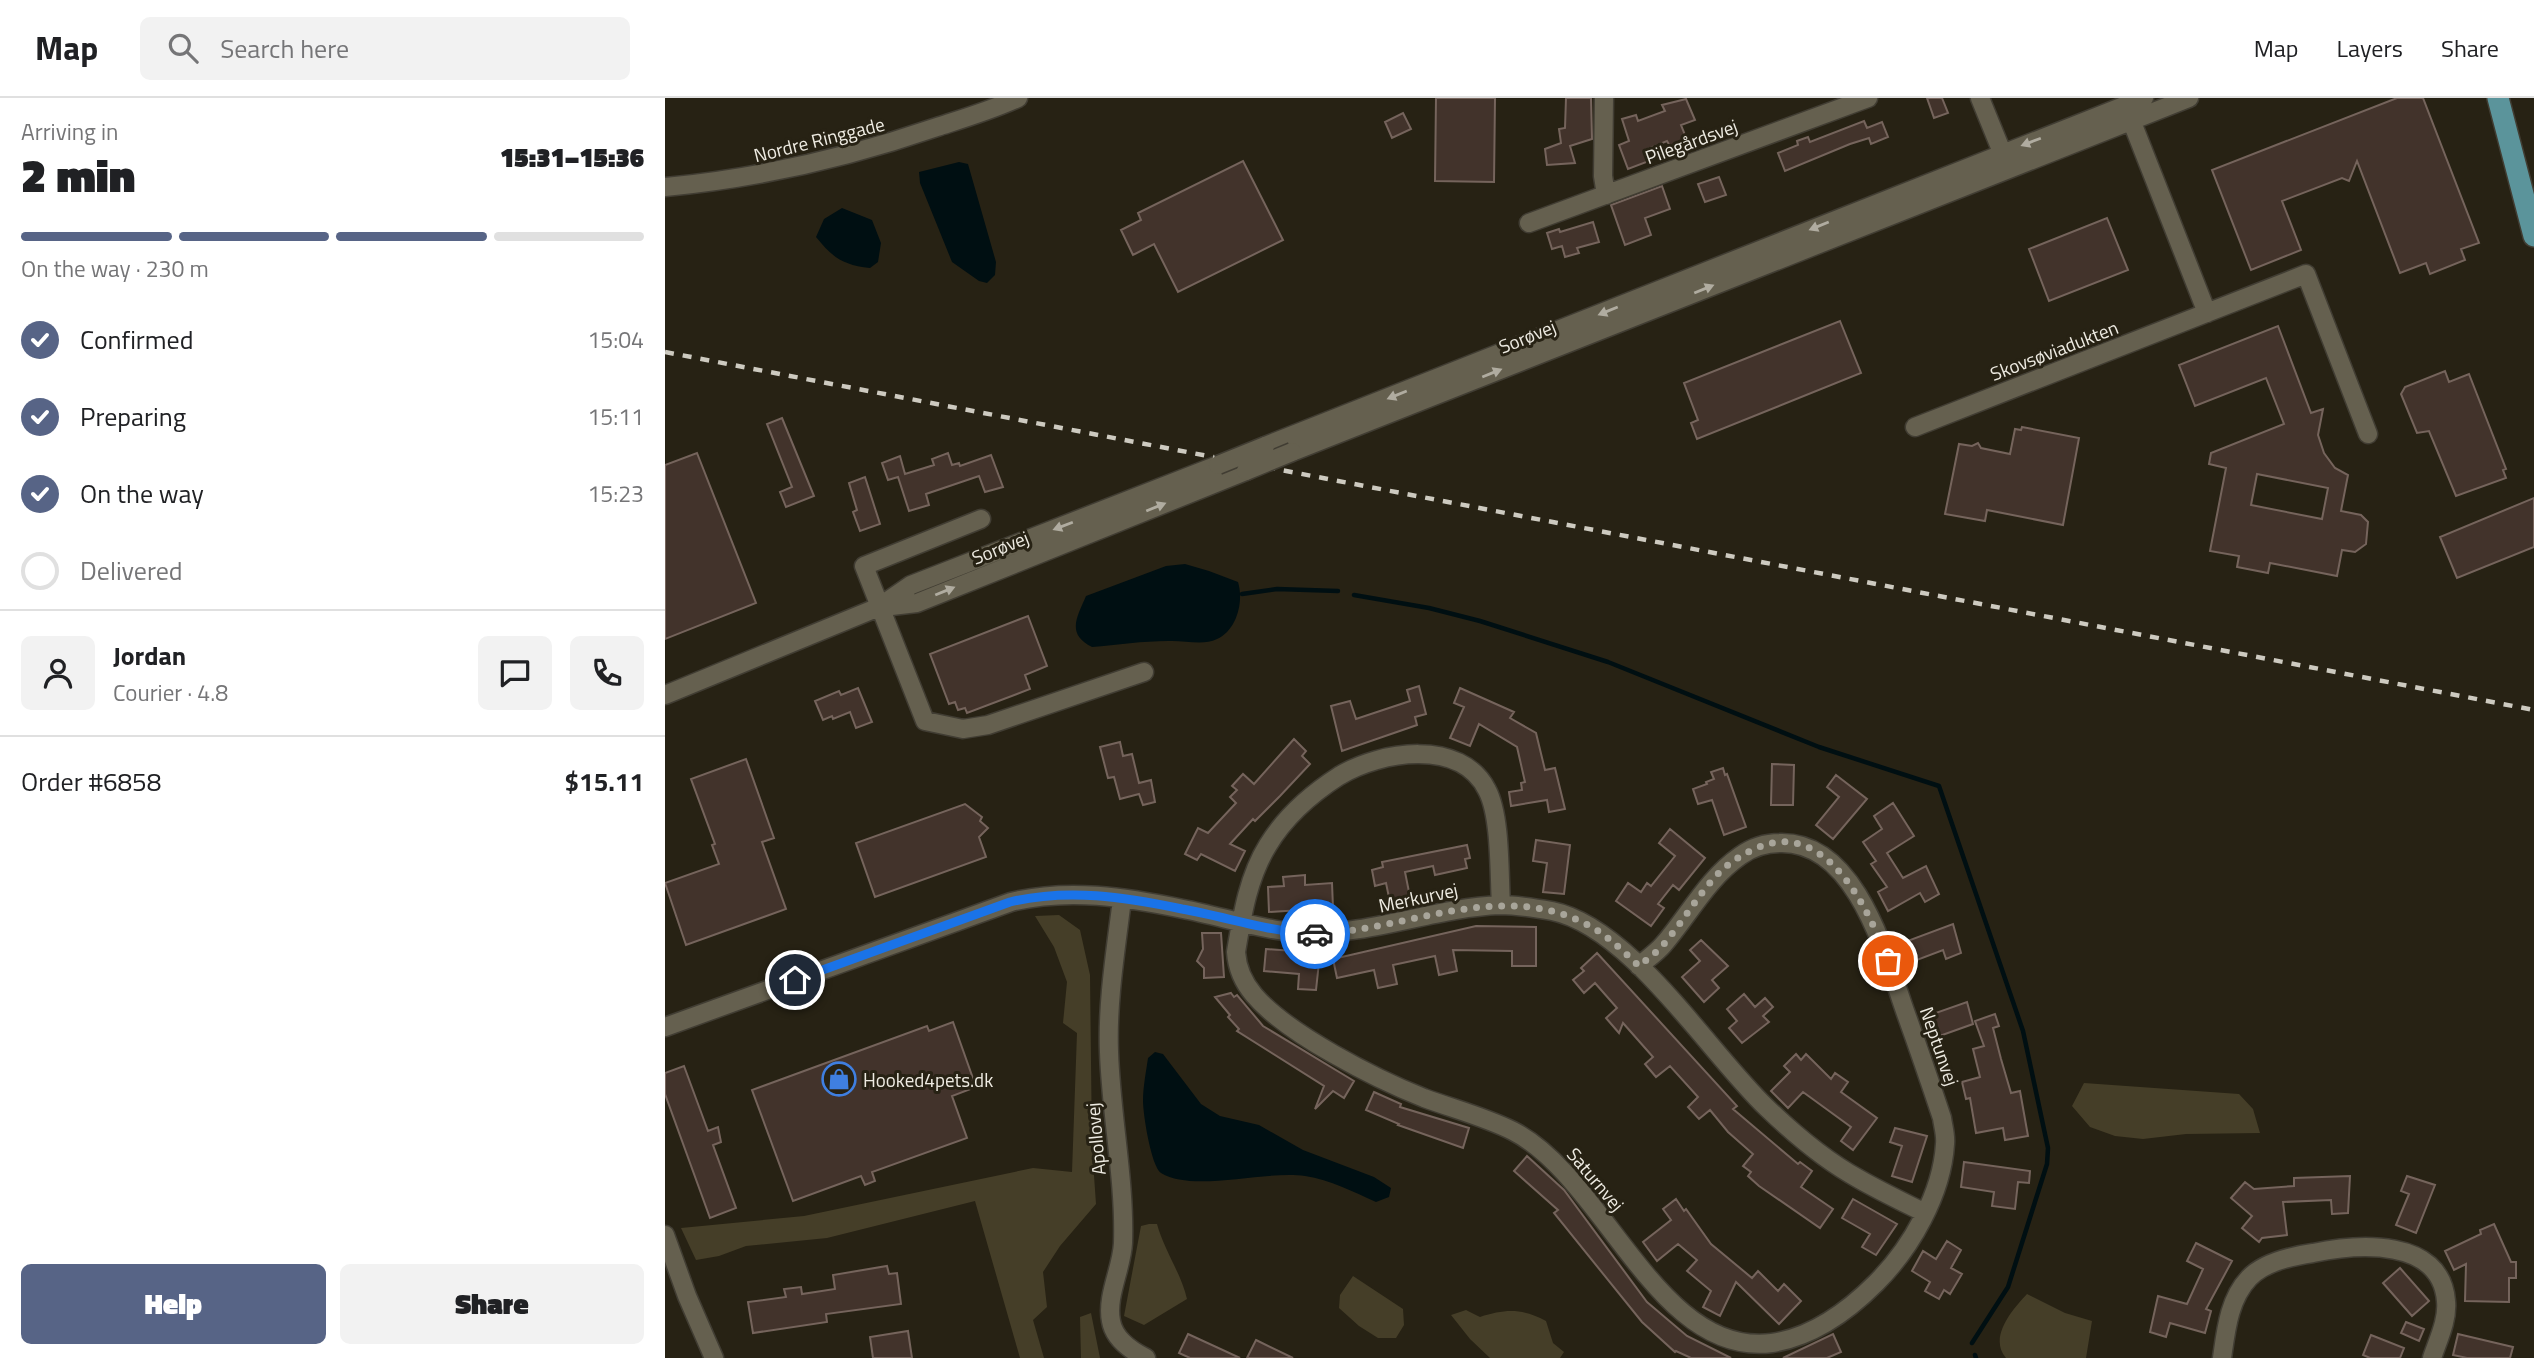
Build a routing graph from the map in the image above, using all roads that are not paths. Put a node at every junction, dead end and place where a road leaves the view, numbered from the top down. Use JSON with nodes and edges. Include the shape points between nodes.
{"nodes":[{"id":1,"x":1018,"y":98,"type":"edge"},
{"id":2,"x":1604,"y":98,"type":"edge"},
{"id":3,"x":1868,"y":98,"type":"edge"},
{"id":4,"x":1980,"y":98,"type":"edge"},
{"id":5,"x":2144,"y":98,"type":"edge"},
{"id":6,"x":2189,"y":98,"type":"edge"},
{"id":7,"x":2497,"y":99,"type":"edge"},
{"id":8,"x":998,"y":102,"type":"edge"},
{"id":9,"x":2129,"y":113,"type":"junction"},
{"id":10,"x":2006,"y":161,"type":"junction"},
{"id":11,"x":665,"y":187,"type":"edge"},
{"id":12,"x":1607,"y":195,"type":"junction"},
{"id":13,"x":1529,"y":223,"type":"dead end"},
{"id":14,"x":2534,"y":236,"type":"edge"},
{"id":15,"x":2207,"y":313,"type":"junction"},
{"id":16,"x":1915,"y":427,"type":"dead end"},
{"id":17,"x":2368,"y":434,"type":"dead end"},
{"id":18,"x":981,"y":519,"type":"dead end"},
{"id":19,"x":879,"y":607,"type":"junction"},
{"id":20,"x":1144,"y":672,"type":"dead end"},
{"id":21,"x":665,"y":695,"type":"edge"},
{"id":22,"x":1122,"y":899,"type":"junction"},
{"id":23,"x":1501,"y":905,"type":"junction"},
{"id":24,"x":1241,"y":923,"type":"junction"},
{"id":25,"x":1639,"y":966,"type":"junction"},
{"id":26,"x":665,"y":1027,"type":"edge"},
{"id":27,"x":1925,"y":1213,"type":"junction"},
{"id":28,"x":665,"y":1235,"type":"edge"},
{"id":29,"x":714,"y":1358,"type":"edge"},
{"id":30,"x":1146,"y":1358,"type":"edge"},
{"id":31,"x":2222,"y":1358,"type":"edge"},
{"id":32,"x":2432,"y":1358,"type":"edge"}],
"edges":[{"from":1,"to":8,"type":"street","name":"Nordre Ringgade"},
{"from":2,"to":12,"type":"street"},
{"from":3,"to":12,"type":"street","name":"Pilegårdsvej"},
{"from":4,"to":10,"type":"street"},
{"from":5,"to":9,"type":"street","name":"Sorøvej"},
{"from":6,"to":9,"type":"street","name":"Sorøvej"},
{"from":7,"to":14,"type":"main road"},
{"from":8,"to":11,"type":"street","name":"Nordre Ringgade","via":[[893,142],[793,169]]},
{"from":9,"to":10,"type":"street","name":"Sorøvej"},
{"from":9,"to":15,"type":"street"},
{"from":10,"to":19,"type":"street","name":"Sorøvej","one_way":true,"bridge":true,"via":[[911,586]]},
{"from":19,"to":10,"type":"street","name":"Sorøvej","one_way":true,"bridge":true,"via":[[917,603]]},
{"from":12,"to":13,"type":"street","name":"Pilegårdsvej"},
{"from":15,"to":16,"type":"street","name":"Skovsøviadukten"},
{"from":15,"to":17,"type":"street","name":"Skovsøviadukten","via":[[2306,274]]},
{"from":18,"to":19,"type":"street","name":"Sorøvej","via":[[864,566]]},
{"from":19,"to":20,"type":"street","name":"Sorøvej","via":[[925,721],[963,729],[988,725]]},
{"from":19,"to":21,"type":"street","name":"Sorøvej"},
{"from":22,"to":24,"type":"street","name":"Merkurvej"},
{"from":22,"to":26,"type":"street","name":"Merkurvej","via":[[1072,893],[1010,902]]},
{"from":22,"to":30,"type":"street","name":"Apollovej","via":[[1109,1052],[1123,1243],[1110,1312],[1119,1339]]},
{"from":23,"to":24,"type":"street","name":"Merkurvej","via":[[1340,933],[1287,932]]},
{"from":23,"to":24,"type":"street","name":"Saturnvej","via":[[1497,829],[1489,792],[1470,769],[1455,760],[1415,754],[1342,774],[1292,813],[1267,846],[1250,884]]},
{"from":23,"to":25,"type":"street","name":"Merkurvej","via":[[1556,912],[1584,923],[1608,937]]},
{"from":24,"to":27,"type":"street","name":"Saturnvej","via":[[1236,952],[1241,974],[1254,995],[1286,1024],[1374,1076],[1490,1121],[1534,1144],[1576,1185],[1667,1300],[1722,1338],[1777,1342],[1811,1331],[1840,1314],[1884,1275]]},
{"from":25,"to":27,"type":"street","name":"Merkurvej","via":[[1765,1107],[1801,1139],[1856,1178]]},
{"from":25,"to":27,"type":"street","name":"Neptunvej","via":[[1662,946],[1716,876],[1741,854],[1768,843],[1791,843],[1814,849],[1833,865],[1859,896],[1878,934],[1942,1118],[1945,1142],[1940,1171]]},
{"from":28,"to":29,"type":"street"},
{"from":31,"to":32,"type":"street","via":[[2237,1295],[2251,1275],[2300,1255],[2342,1247],[2395,1250],[2416,1256],[2431,1267],[2446,1301],[2445,1320]]}]}
